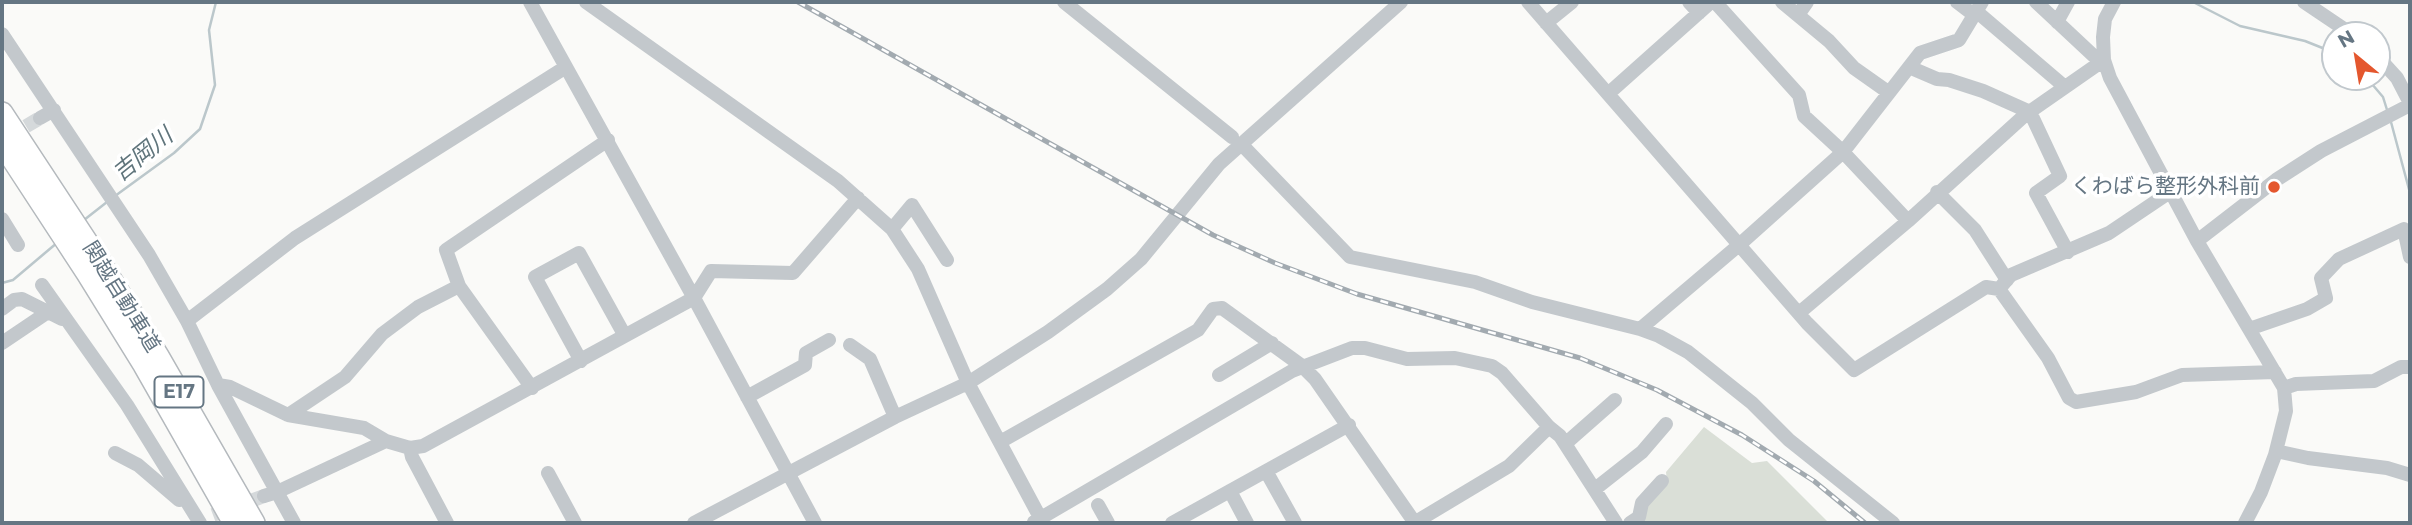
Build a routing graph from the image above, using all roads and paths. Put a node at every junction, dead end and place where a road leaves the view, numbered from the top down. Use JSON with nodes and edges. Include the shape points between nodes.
{"nodes":[{"id":1,"x":530,"y":2,"type":"edge"},
{"id":2,"x":586,"y":2,"type":"edge"},
{"id":3,"x":1064,"y":2,"type":"edge"},
{"id":4,"x":1401,"y":2,"type":"edge"},
{"id":5,"x":1528,"y":2,"type":"edge"},
{"id":6,"x":1572,"y":2,"type":"edge"},
{"id":7,"x":1713,"y":2,"type":"edge"},
{"id":8,"x":1782,"y":2,"type":"edge"},
{"id":9,"x":1807,"y":2,"type":"edge"},
{"id":10,"x":1957,"y":2,"type":"edge"},
{"id":11,"x":2036,"y":2,"type":"edge"},
{"id":12,"x":2068,"y":2,"type":"edge"},
{"id":13,"x":2114,"y":2,"type":"edge"},
{"id":14,"x":2306,"y":2,"type":"edge"},
{"id":15,"x":1694,"y":7,"type":"edge"},
{"id":16,"x":1978,"y":10,"type":"edge"},
{"id":17,"x":1798,"y":15,"type":"junction"},
{"id":18,"x":2333,"y":21,"type":"edge"},
{"id":19,"x":2057,"y":22,"type":"junction"},
{"id":20,"x":1546,"y":23,"type":"junction"},
{"id":21,"x":2,"y":34,"type":"edge"},
{"id":22,"x":2104,"y":60,"type":"junction"},
{"id":23,"x":566,"y":67,"type":"junction"},
{"id":24,"x":1909,"y":67,"type":"junction"},
{"id":25,"x":2391,"y":72,"type":"edge"},
{"id":26,"x":2066,"y":87,"type":"junction"},
{"id":27,"x":1888,"y":92,"type":"junction"},
{"id":28,"x":1609,"y":93,"type":"junction"},
{"id":29,"x":2406,"y":106,"type":"edge"},
{"id":30,"x":54,"y":110,"type":"junction"},
{"id":31,"x":2029,"y":112,"type":"junction"},
{"id":32,"x":2,"y":113,"type":"edge"},
{"id":33,"x":40,"y":118,"type":"tunnel mouth"},
{"id":34,"x":1232,"y":137,"type":"dead end"},
{"id":35,"x":608,"y":140,"type":"junction"},
{"id":36,"x":2,"y":143,"type":"edge"},
{"id":37,"x":1246,"y":149,"type":"dead end"},
{"id":38,"x":1843,"y":152,"type":"junction"},
{"id":39,"x":1937,"y":192,"type":"junction"},
{"id":40,"x":2170,"y":192,"type":"junction"},
{"id":41,"x":858,"y":198,"type":"junction"},
{"id":42,"x":2,"y":219,"type":"edge"},
{"id":43,"x":62,"y":219,"type":"junction"},
{"id":44,"x":1908,"y":221,"type":"junction"},
{"id":45,"x":892,"y":229,"type":"junction"},
{"id":46,"x":2197,"y":241,"type":"junction"},
{"id":47,"x":18,"y":245,"type":"dead end"},
{"id":48,"x":1739,"y":245,"type":"junction"},
{"id":49,"x":2068,"y":252,"type":"junction"},
{"id":50,"x":2410,"y":257,"type":"edge"},
{"id":51,"x":947,"y":260,"type":"dead end"},
{"id":52,"x":94,"y":268,"type":"junction"},
{"id":53,"x":2003,"y":284,"type":"junction"},
{"id":54,"x":42,"y":285,"type":"dead end"},
{"id":55,"x":458,"y":286,"type":"junction"},
{"id":56,"x":694,"y":298,"type":"junction"},
{"id":57,"x":2,"y":309,"type":"edge"},
{"id":58,"x":48,"y":312,"type":"junction"},
{"id":59,"x":1799,"y":313,"type":"junction"},
{"id":60,"x":65,"y":321,"type":"junction"},
{"id":61,"x":187,"y":321,"type":"junction"},
{"id":62,"x":1640,"y":329,"type":"junction"},
{"id":63,"x":2249,"y":329,"type":"junction"},
{"id":64,"x":625,"y":336,"type":"junction"},
{"id":65,"x":829,"y":340,"type":"dead end"},
{"id":66,"x":2,"y":343,"type":"edge"},
{"id":67,"x":1272,"y":344,"type":"junction"},
{"id":68,"x":850,"y":345,"type":"dead end"},
{"id":69,"x":581,"y":361,"type":"junction"},
{"id":70,"x":1302,"y":366,"type":"junction"},
{"id":71,"x":2410,"y":367,"type":"edge"},
{"id":72,"x":2275,"y":372,"type":"junction"},
{"id":73,"x":1219,"y":375,"type":"dead end"},
{"id":74,"x":968,"y":383,"type":"junction"},
{"id":75,"x":218,"y":385,"type":"junction"},
{"id":76,"x":532,"y":388,"type":"junction"},
{"id":77,"x":2284,"y":388,"type":"junction"},
{"id":78,"x":747,"y":397,"type":"junction"},
{"id":79,"x":1615,"y":400,"type":"dead end"},
{"id":80,"x":288,"y":415,"type":"junction"},
{"id":81,"x":895,"y":417,"type":"junction"},
{"id":82,"x":1666,"y":424,"type":"dead end"},
{"id":83,"x":1349,"y":425,"type":"junction"},
{"id":84,"x":1549,"y":427,"type":"junction"},
{"id":85,"x":386,"y":440,"type":"junction"},
{"id":86,"x":1000,"y":443,"type":"junction"},
{"id":87,"x":1565,"y":443,"type":"junction"},
{"id":88,"x":410,"y":448,"type":"junction"},
{"id":89,"x":2276,"y":451,"type":"junction"},
{"id":90,"x":115,"y":453,"type":"dead end"},
{"id":91,"x":1266,"y":471,"type":"junction"},
{"id":92,"x":548,"y":473,"type":"dead end"},
{"id":93,"x":788,"y":475,"type":"junction"},
{"id":94,"x":2410,"y":475,"type":"edge"},
{"id":95,"x":1662,"y":481,"type":"dead end"},
{"id":96,"x":1595,"y":489,"type":"junction"},
{"id":97,"x":1230,"y":491,"type":"junction"},
{"id":98,"x":271,"y":494,"type":"junction"},
{"id":99,"x":185,"y":499,"type":"junction"},
{"id":100,"x":1098,"y":505,"type":"dead end"},
{"id":101,"x":202,"y":521,"type":"edge"},
{"id":102,"x":1038,"y":521,"type":"edge"},
{"id":103,"x":234,"y":523,"type":"edge"},
{"id":104,"x":254,"y":523,"type":"edge"},
{"id":105,"x":294,"y":523,"type":"edge"},
{"id":106,"x":447,"y":523,"type":"edge"},
{"id":107,"x":575,"y":523,"type":"edge"},
{"id":108,"x":694,"y":523,"type":"edge"},
{"id":109,"x":815,"y":523,"type":"edge"},
{"id":110,"x":1108,"y":523,"type":"edge"},
{"id":111,"x":1172,"y":523,"type":"edge"},
{"id":112,"x":1247,"y":523,"type":"edge"},
{"id":113,"x":1295,"y":523,"type":"edge"},
{"id":114,"x":1415,"y":523,"type":"edge"},
{"id":115,"x":1616,"y":523,"type":"edge"},
{"id":116,"x":1630,"y":523,"type":"edge"},
{"id":117,"x":1893,"y":523,"type":"edge"},
{"id":118,"x":2245,"y":523,"type":"edge"}],
"edges":[{"from":1,"to":23,"type":"street"},
{"from":2,"to":41,"type":"street"},
{"from":3,"to":34,"type":"street"},
{"from":4,"to":74,"type":"street","via":[[1219,164],[1141,259],[1107,289]]},
{"from":5,"to":20,"type":"street"},
{"from":6,"to":20,"type":"street"},
{"from":7,"to":15,"type":"street"},
{"from":7,"to":38,"type":"street","via":[[1799,95],[1804,116]]},
{"from":8,"to":17,"type":"street"},
{"from":9,"to":17,"type":"street"},
{"from":10,"to":16,"type":"street"},
{"from":11,"to":19,"type":"street"},
{"from":12,"to":19,"type":"street"},
{"from":13,"to":22,"type":"street","via":[[2105,19]]},
{"from":14,"to":18,"type":"street"},
{"from":15,"to":28,"type":"street"},
{"from":16,"to":24,"type":"street","via":[[1959,40],[1920,53]]},
{"from":16,"to":26,"type":"street"},
{"from":17,"to":27,"type":"street","via":[[1854,68]]},
{"from":19,"to":22,"type":"street","via":[[2097,59]]},
{"from":20,"to":28,"type":"street"},
{"from":21,"to":30,"type":"street"},
{"from":22,"to":26,"type":"street"},
{"from":22,"to":40,"type":"street"},
{"from":23,"to":35,"type":"street"},
{"from":23,"to":61,"type":"street","via":[[295,238]]},
{"from":24,"to":27,"type":"street"},
{"from":24,"to":31,"type":"street","via":[[1983,91]]},
{"from":25,"to":29,"type":"street"},
{"from":26,"to":31,"type":"street"},
{"from":27,"to":38,"type":"street"},
{"from":28,"to":48,"type":"street"},
{"from":29,"to":46,"type":"street","via":[[2276,180]]},
{"from":30,"to":33,"type":"street"},
{"from":30,"to":61,"type":"street"},
{"from":31,"to":39,"type":"street"},
{"from":31,"to":49,"type":"street","via":[[2060,176],[2036,193]]},
{"from":32,"to":43,"type":"highway","name":"関越自動車道","number":"E17"},
{"from":35,"to":55,"type":"street","via":[[446,250]]},
{"from":35,"to":56,"type":"street"},
{"from":36,"to":43,"type":"highway","name":"関越自動車道","number":"E17"},
{"from":37,"to":62,"type":"street","via":[[1350,257],[1475,282],[1532,302]]},
{"from":38,"to":44,"type":"street"},
{"from":38,"to":48,"type":"street"},
{"from":39,"to":44,"type":"street"},
{"from":39,"to":53,"type":"street","via":[[1975,230]]},
{"from":40,"to":46,"type":"street"},
{"from":40,"to":49,"type":"street","via":[[2109,233]]},
{"from":41,"to":45,"type":"street"},
{"from":41,"to":56,"type":"street","via":[[793,273],[711,271]]},
{"from":42,"to":47,"type":"street"},
{"from":43,"to":52,"type":"highway","name":"関越自動車道","number":"E17"},
{"from":44,"to":59,"type":"street"},
{"from":45,"to":51,"type":"street","via":[[912,205]]},
{"from":45,"to":74,"type":"street","via":[[918,269]]},
{"from":46,"to":63,"type":"street"},
{"from":48,"to":59,"type":"street"},
{"from":48,"to":62,"type":"street"},
{"from":49,"to":53,"type":"street","via":[[2011,275]]},
{"from":50,"to":63,"type":"street","via":[[2404,229],[2339,259],[2321,278],[2326,298]]},
{"from":52,"to":103,"type":"highway","name":"関越自動車道","number":"E17"},
{"from":52,"to":104,"type":"highway","name":"関越自動車道","number":"E17","via":[[158,356]]},
{"from":53,"to":59,"type":"street","via":[[1986,286],[1854,370]]},
{"from":53,"to":72,"type":"street","via":[[2069,398],[2076,402],[2136,392],[2182,375]]},
{"from":54,"to":60,"type":"street"},
{"from":55,"to":76,"type":"street"},
{"from":55,"to":80,"type":"street","via":[[418,307],[382,334],[345,377]]},
{"from":56,"to":64,"type":"street"},
{"from":56,"to":78,"type":"street"},
{"from":57,"to":58,"type":"street","via":[[22,299]]},
{"from":58,"to":60,"type":"street"},
{"from":58,"to":66,"type":"street"},
{"from":60,"to":99,"type":"street","via":[[127,405]]},
{"from":61,"to":75,"type":"street"},
{"from":62,"to":117,"type":"street","via":[[1688,352],[1717,373],[1788,440]]},
{"from":63,"to":72,"type":"street"},
{"from":64,"to":69,"type":"street"},
{"from":64,"to":69,"type":"street","via":[[579,253],[535,277]]},
{"from":65,"to":78,"type":"street","via":[[806,353],[805,365]]},
{"from":67,"to":70,"type":"street"},
{"from":67,"to":73,"type":"street"},
{"from":67,"to":86,"type":"street","via":[[1222,308],[1213,309],[1198,330]]},
{"from":68,"to":81,"type":"street","via":[[870,359]]},
{"from":69,"to":76,"type":"street"},
{"from":70,"to":83,"type":"street"},
{"from":70,"to":84,"type":"street","via":[[1352,348],[1407,359],[1483,362],[1502,373]]},
{"from":70,"to":102,"type":"street"},
{"from":71,"to":77,"type":"street","via":[[2374,381]]},
{"from":72,"to":77,"type":"street"},
{"from":74,"to":81,"type":"street"},
{"from":74,"to":86,"type":"street"},
{"from":75,"to":80,"type":"street"},
{"from":75,"to":98,"type":"street"},
{"from":76,"to":88,"type":"street","via":[[423,446]]},
{"from":77,"to":89,"type":"street","via":[[2286,411]]},
{"from":78,"to":93,"type":"street"},
{"from":79,"to":87,"type":"street"},
{"from":80,"to":85,"type":"street","via":[[364,428]]},
{"from":81,"to":93,"type":"street"},
{"from":82,"to":96,"type":"street","via":[[1642,452]]},
{"from":83,"to":91,"type":"street"},
{"from":83,"to":114,"type":"street"},
{"from":84,"to":87,"type":"street"},
{"from":84,"to":114,"type":"street","via":[[1509,466]]},
{"from":85,"to":88,"type":"street"},
{"from":85,"to":98,"type":"street"},
{"from":86,"to":102,"type":"street"},
{"from":87,"to":96,"type":"street"},
{"from":88,"to":106,"type":"street"},
{"from":89,"to":94,"type":"street"},
{"from":89,"to":118,"type":"street"},
{"from":90,"to":99,"type":"street","via":[[138,465],[179,500]]},
{"from":91,"to":97,"type":"street"},
{"from":91,"to":113,"type":"street"},
{"from":92,"to":107,"type":"street"},
{"from":93,"to":108,"type":"street"},
{"from":93,"to":109,"type":"street"},
{"from":95,"to":116,"type":"street","via":[[1642,503],[1639,517]]},
{"from":96,"to":115,"type":"street"},
{"from":97,"to":111,"type":"street"},
{"from":97,"to":112,"type":"street"},
{"from":98,"to":105,"type":"street"},
{"from":99,"to":101,"type":"street"},
{"from":100,"to":110,"type":"street"}]}
